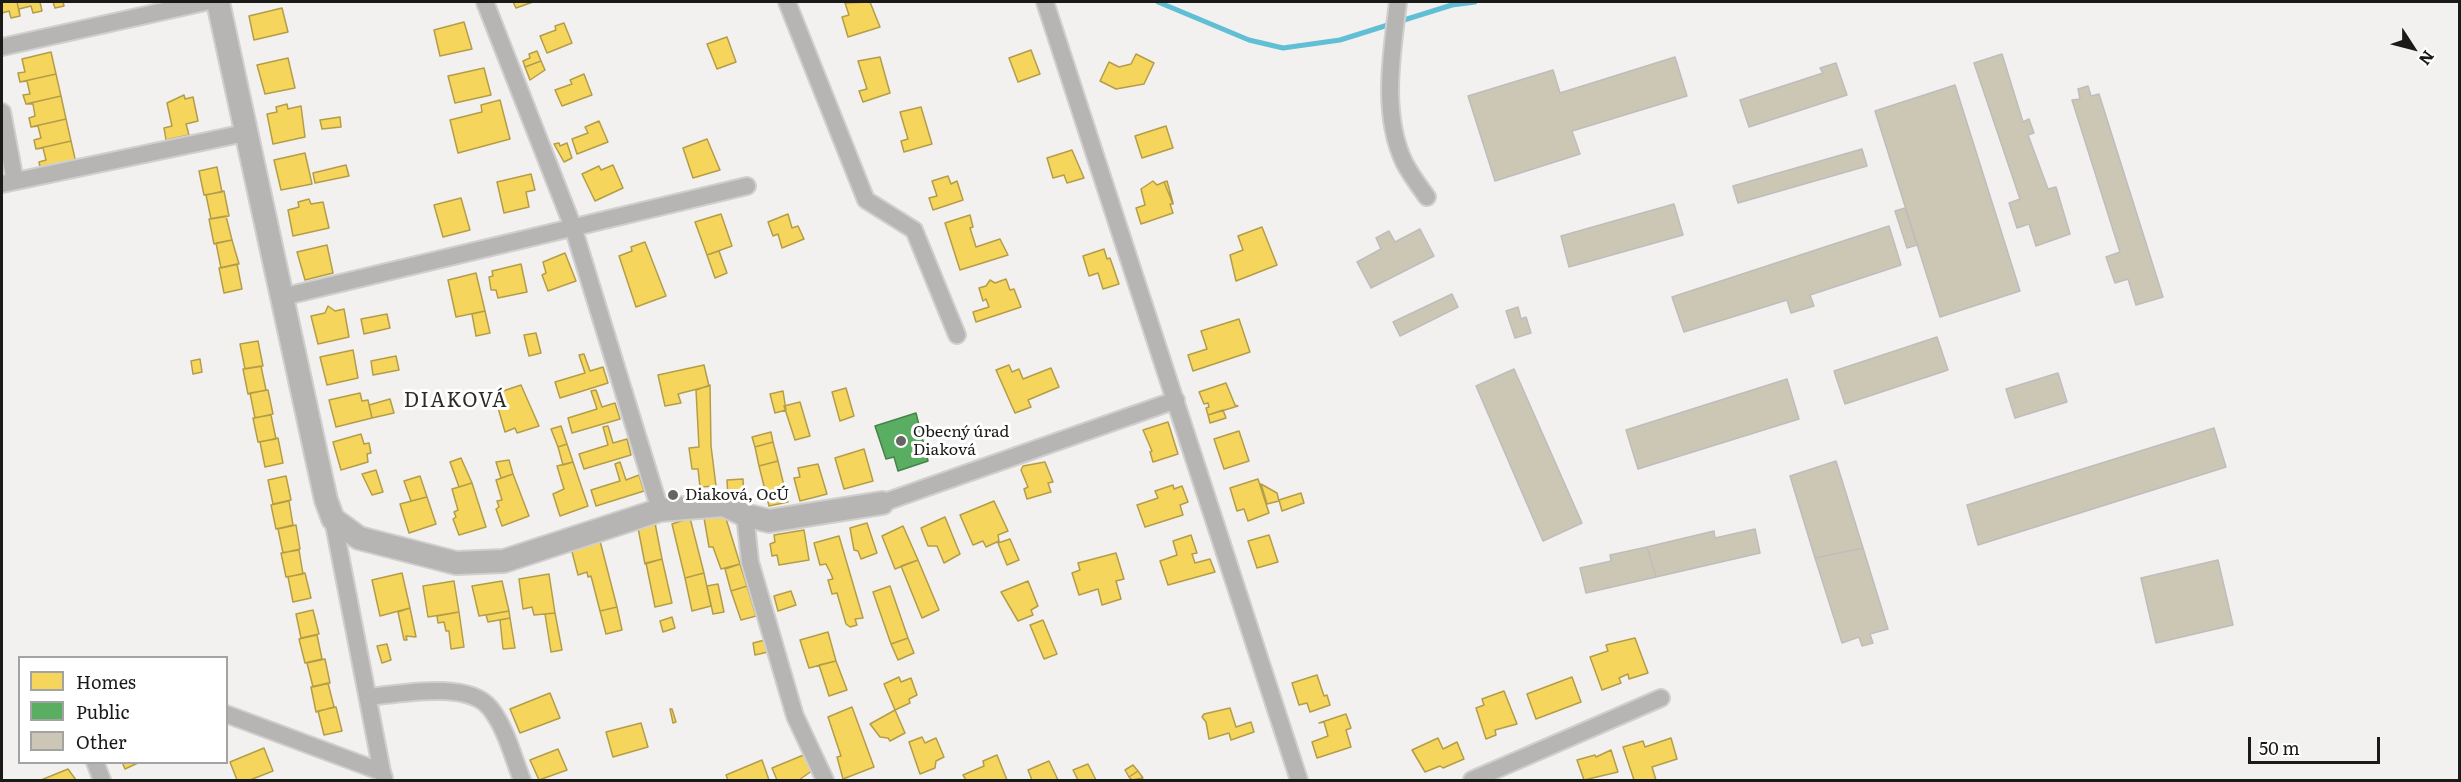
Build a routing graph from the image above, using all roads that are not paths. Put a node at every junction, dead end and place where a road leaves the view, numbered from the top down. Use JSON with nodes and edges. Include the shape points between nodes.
{"nodes":[{"id":1,"x":206,"y":2,"type":"edge"},
{"id":2,"x":218,"y":2,"type":"edge"},
{"id":3,"x":485,"y":2,"type":"edge"},
{"id":4,"x":787,"y":2,"type":"edge"},
{"id":5,"x":1045,"y":2,"type":"edge"},
{"id":6,"x":1398,"y":2,"type":"edge"},
{"id":7,"x":2,"y":46,"type":"edge"},
{"id":8,"x":2,"y":112,"type":"edge"},
{"id":9,"x":245,"y":133,"type":"junction"},
{"id":10,"x":8,"y":183,"type":"edge"},
{"id":11,"x":747,"y":186,"type":"dead end"},
{"id":12,"x":1427,"y":197,"type":"dead end"},
{"id":13,"x":573,"y":226,"type":"junction"},
{"id":14,"x":282,"y":297,"type":"junction"},
{"id":15,"x":957,"y":335,"type":"dead end"},
{"id":16,"x":1176,"y":400,"type":"junction"},
{"id":17,"x":882,"y":503,"type":"joint"},
{"id":18,"x":660,"y":510,"type":"junction"},
{"id":19,"x":745,"y":515,"type":"junction"},
{"id":20,"x":333,"y":519,"type":"junction"},
{"id":21,"x":368,"y":697,"type":"junction"},
{"id":22,"x":1661,"y":698,"type":"dead end"},
{"id":23,"x":228,"y":715,"type":"edge"},
{"id":24,"x":96,"y":764,"type":"edge"},
{"id":25,"x":383,"y":776,"type":"edge"},
{"id":26,"x":1492,"y":776,"type":"edge"},
{"id":27,"x":102,"y":780,"type":"edge"},
{"id":28,"x":522,"y":780,"type":"edge"},
{"id":29,"x":825,"y":780,"type":"edge"},
{"id":30,"x":1299,"y":780,"type":"edge"},
{"id":31,"x":1472,"y":780,"type":"edge"}],
"edges":[{"from":1,"to":7,"type":"street"},
{"from":2,"to":9,"type":"street"},
{"from":3,"to":13,"type":"street"},
{"from":4,"to":15,"type":"street","via":[[866,200],[914,230]]},
{"from":5,"to":16,"type":"street"},
{"from":6,"to":12,"type":"street","via":[[1390,106],[1404,163]]},
{"from":8,"to":10,"type":"street"},
{"from":9,"to":10,"type":"street"},
{"from":9,"to":14,"type":"street"},
{"from":11,"to":13,"type":"street"},
{"from":13,"to":14,"type":"street"},
{"from":13,"to":18,"type":"street"},
{"from":14,"to":20,"type":"street"},
{"from":16,"to":17,"type":"street"},
{"from":16,"to":30,"type":"street"},
{"from":17,"to":19,"type":"street","via":[[769,521]]},
{"from":18,"to":19,"type":"street","via":[[724,505]]},
{"from":18,"to":20,"type":"street","via":[[504,561],[456,563],[359,538]]},
{"from":19,"to":29,"type":"street","via":[[750,562],[795,716]]},
{"from":20,"to":21,"type":"street"},
{"from":21,"to":25,"type":"street"},
{"from":21,"to":28,"type":"street","via":[[445,690],[469,695],[488,706],[500,724]]},
{"from":22,"to":26,"type":"street"},
{"from":23,"to":25,"type":"street"},
{"from":24,"to":27,"type":"street"},
{"from":26,"to":31,"type":"street"}]}
